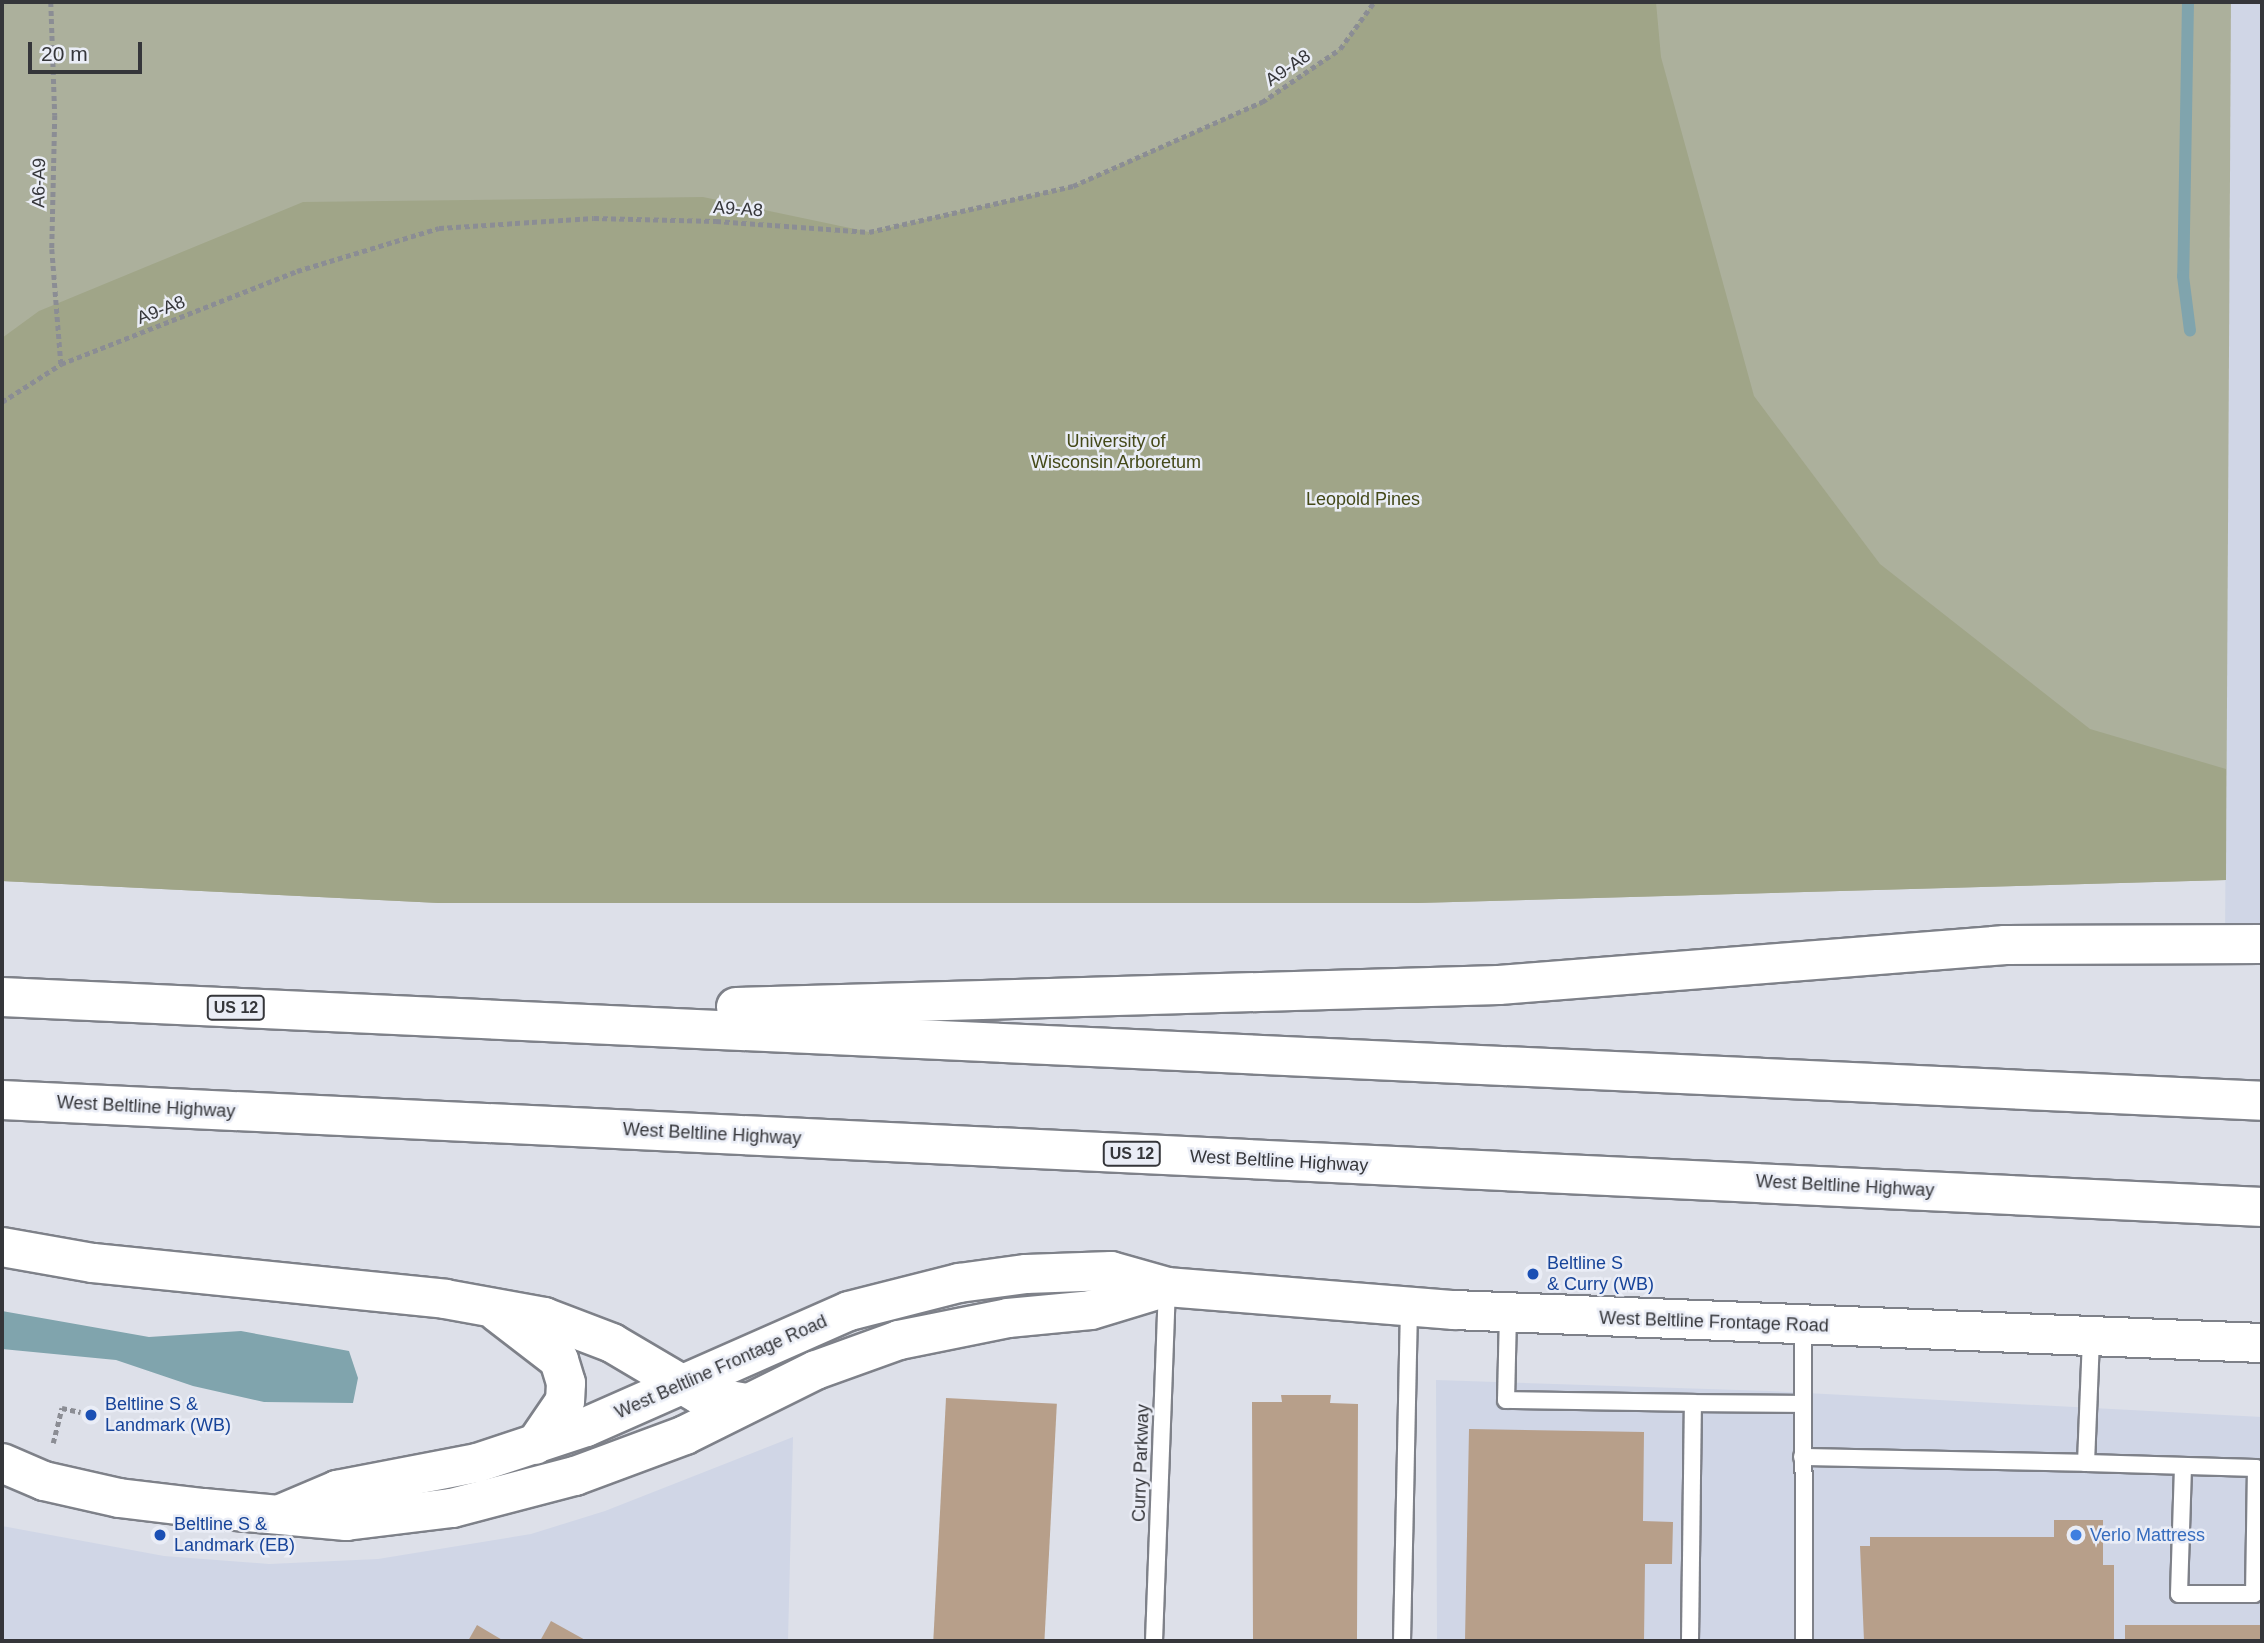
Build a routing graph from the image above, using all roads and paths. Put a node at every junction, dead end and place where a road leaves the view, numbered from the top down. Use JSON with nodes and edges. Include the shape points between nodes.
{"nodes":[{"id":1,"x":51,"y":2,"type":"edge"},
{"id":2,"x":1374,"y":2,"type":"edge"},
{"id":3,"x":61,"y":364,"type":"junction"},
{"id":4,"x":2,"y":402,"type":"edge"},
{"id":5,"x":2262,"y":944,"type":"edge"},
{"id":6,"x":2,"y":997,"type":"edge"},
{"id":7,"x":405,"y":1015,"type":"junction"},
{"id":8,"x":2,"y":1100,"type":"edge"},
{"id":9,"x":2262,"y":1101,"type":"edge"},
{"id":10,"x":2262,"y":1207,"type":"edge"},
{"id":11,"x":2,"y":1247,"type":"edge"},
{"id":12,"x":1167,"y":1287,"type":"junction"},
{"id":13,"x":1409,"y":1308,"type":"junction"},
{"id":14,"x":493,"y":1310,"type":"junction"},
{"id":15,"x":1508,"y":1313,"type":"junction"},
{"id":16,"x":1803,"y":1325,"type":"junction"},
{"id":17,"x":2091,"y":1337,"type":"junction"},
{"id":18,"x":2262,"y":1343,"type":"edge"},
{"id":19,"x":679,"y":1386,"type":"junction"},
{"id":20,"x":746,"y":1403,"type":"junction"},
{"id":21,"x":1693,"y":1404,"type":"junction"},
{"id":22,"x":1801,"y":1404,"type":"junction"},
{"id":23,"x":535,"y":1445,"type":"junction"},
{"id":24,"x":1801,"y":1457,"type":"junction"},
{"id":25,"x":2,"y":1463,"type":"edge"},
{"id":26,"x":2086,"y":1463,"type":"junction"},
{"id":27,"x":2183,"y":1466,"type":"junction"},
{"id":28,"x":282,"y":1513,"type":"junction"},
{"id":29,"x":1154,"y":1641,"type":"edge"},
{"id":30,"x":1402,"y":1641,"type":"edge"},
{"id":31,"x":1690,"y":1641,"type":"edge"},
{"id":32,"x":1804,"y":1641,"type":"edge"}],
"edges":[{"from":1,"to":3,"type":"path","name":"A6-A9","via":[[55,115],[52,249]]},
{"from":2,"to":3,"type":"path","name":"A9-A8","via":[[1340,49],[1262,102],[1073,186],[869,232],[594,218],[439,228],[297,271]]},
{"from":3,"to":4,"type":"path","name":"A9-A8"},
{"from":5,"to":7,"type":"main road","via":[[1968,947],[1499,985],[1317,993]]},
{"from":6,"to":7,"type":"main road","number":"US 12"},
{"from":7,"to":9,"type":"main road","number":"US 12"},
{"from":8,"to":10,"type":"main road","name":"West Beltline Highway","number":"US 12"},
{"from":11,"to":14,"type":"main road","via":[[93,1263],[445,1299]]},
{"from":12,"to":13,"type":"main road","name":"West Beltline Frontage Road"},
{"from":12,"to":19,"type":"main road","name":"West Beltline Frontage Road","via":[[1111,1271],[960,1283],[849,1311]]},
{"from":12,"to":20,"type":"main road","name":"West Beltline Frontage Road","via":[[1091,1310],[1008,1318],[900,1340],[816,1370]]},
{"from":12,"to":29,"type":"lane","name":"Curry Parkway"},
{"from":13,"to":15,"type":"main road","name":"West Beltline Frontage Road"},
{"from":13,"to":30,"type":"lane"},
{"from":14,"to":19,"type":"main road","via":[[544,1317],[612,1343]]},
{"from":14,"to":23,"type":"main road","via":[[559,1360],[565,1401]]},
{"from":15,"to":16,"type":"main road","name":"West Beltline Frontage Road"},
{"from":15,"to":21,"type":"lane","via":[[1506,1400]]},
{"from":16,"to":17,"type":"main road","name":"West Beltline Frontage Road"},
{"from":16,"to":22,"type":"lane"},
{"from":17,"to":18,"type":"main road","name":"West Beltline Frontage Road"},
{"from":17,"to":26,"type":"lane"},
{"from":19,"to":20,"type":"main road","via":[[700,1395]]},
{"from":19,"to":23,"type":"main road","name":"West Beltline Frontage Road"},
{"from":20,"to":28,"type":"main road","name":"West Beltline Frontage Road","via":[[685,1434],[575,1476],[452,1508],[346,1521]]},
{"from":21,"to":22,"type":"lane"},
{"from":21,"to":31,"type":"lane"},
{"from":22,"to":24,"type":"lane"},
{"from":23,"to":28,"type":"main road","name":"West Beltline Frontage Road","via":[[451,1469],[337,1490]]},
{"from":24,"to":26,"type":"lane"},
{"from":24,"to":32,"type":"lane"},
{"from":25,"to":28,"type":"main road","name":"West Beltline Frontage Road","via":[[44,1482],[119,1498]]},
{"from":26,"to":27,"type":"lane"},
{"from":27,"to":27,"type":"lane","via":[[2256,1468],[2254,1594],[2179,1594]]}]}
